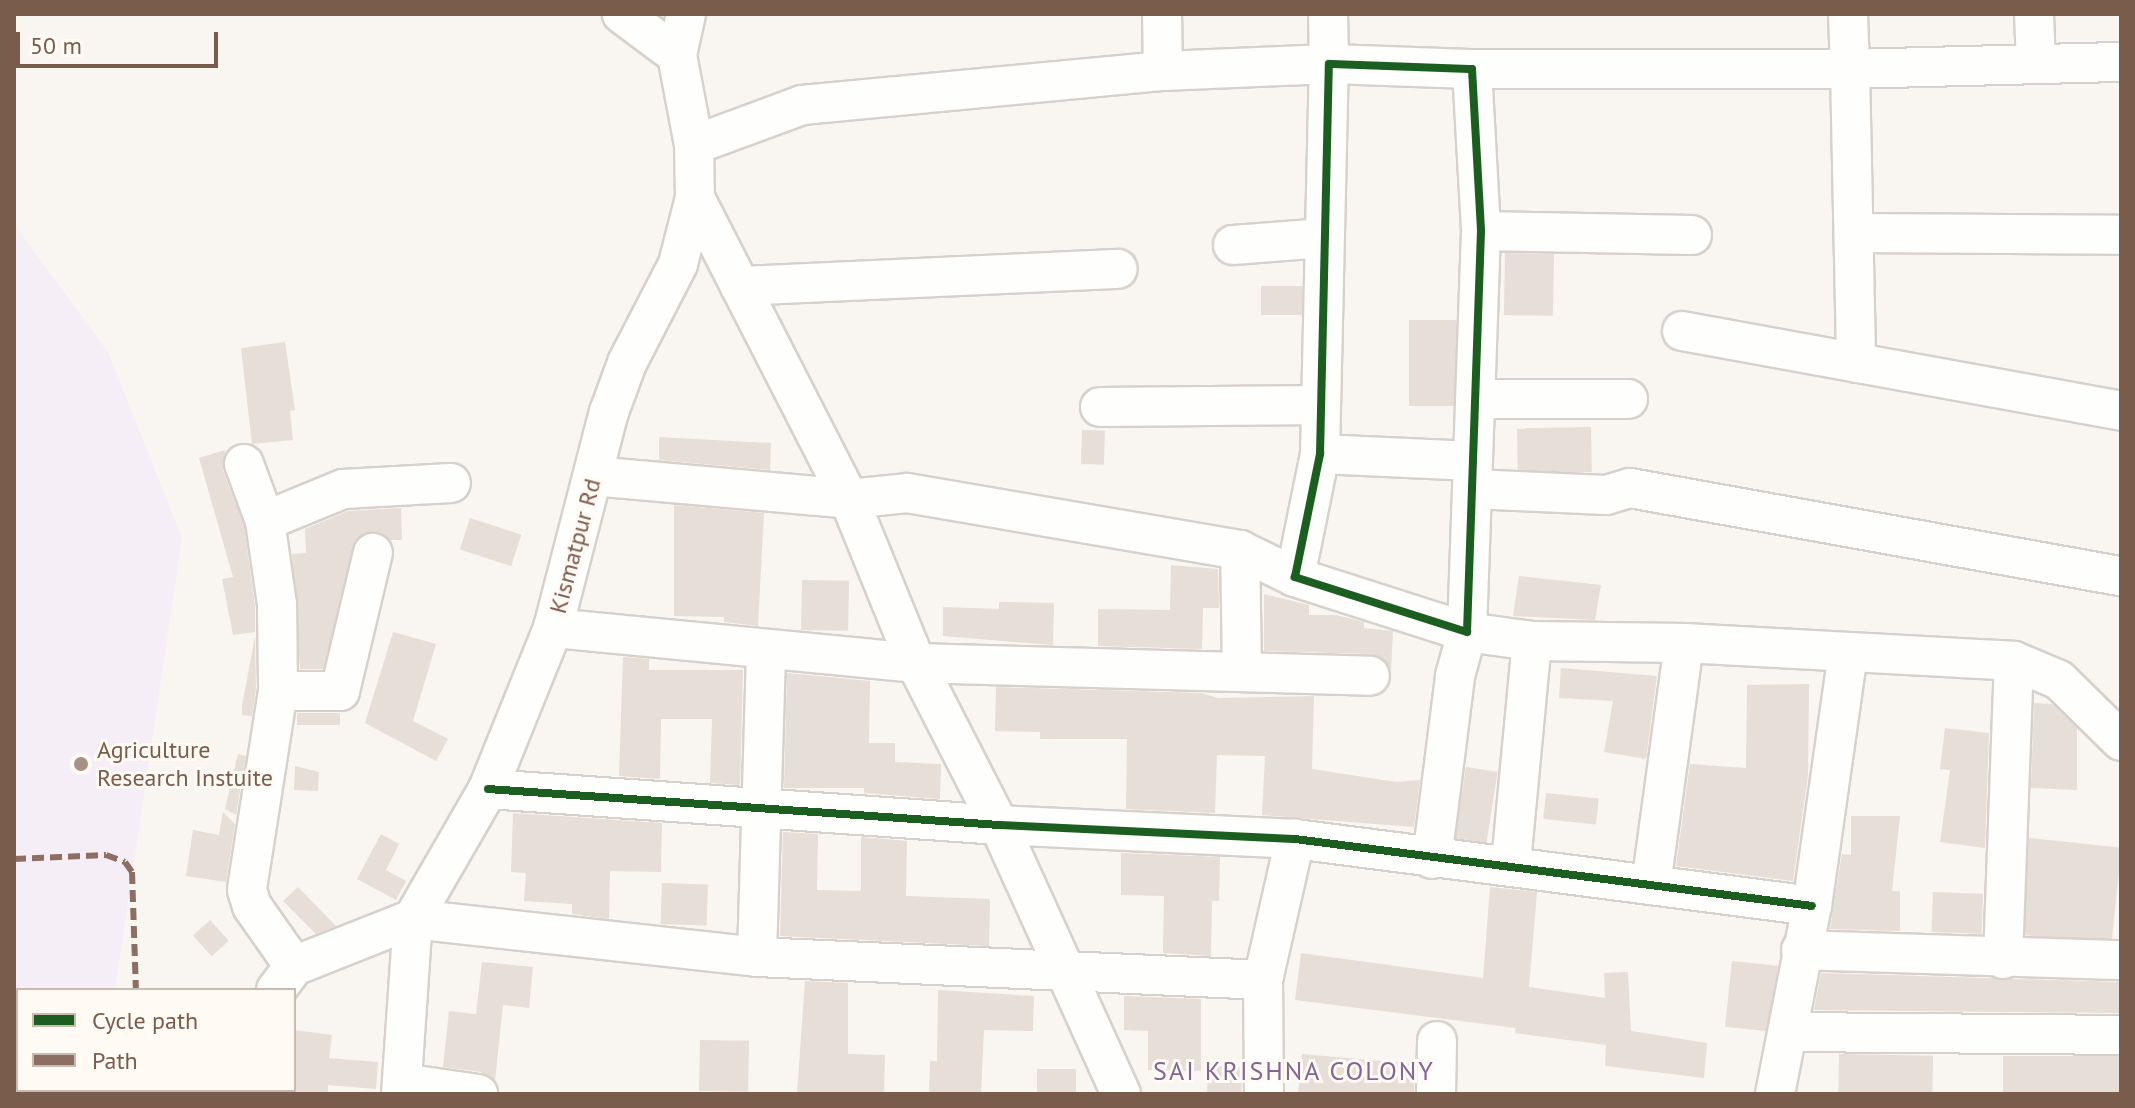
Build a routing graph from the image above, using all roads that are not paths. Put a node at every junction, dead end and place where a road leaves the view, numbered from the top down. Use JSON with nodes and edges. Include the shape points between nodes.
{"nodes":[{"id":1,"x":622,"y":14,"type":"edge"},
{"id":2,"x":686,"y":14,"type":"edge"},
{"id":3,"x":1162,"y":14,"type":"edge"},
{"id":4,"x":1328,"y":14,"type":"edge"},
{"id":5,"x":1848,"y":14,"type":"edge"},
{"id":6,"x":2034,"y":14,"type":"edge"},
{"id":7,"x":677,"y":55,"type":"junction"},
{"id":8,"x":2121,"y":62,"type":"edge"},
{"id":9,"x":2036,"y":63,"type":"junction"},
{"id":10,"x":1329,"y":64,"type":"junction"},
{"id":11,"x":1472,"y":69,"type":"junction"},
{"id":12,"x":1850,"y":69,"type":"junction"},
{"id":13,"x":1163,"y":71,"type":"junction"},
{"id":14,"x":694,"y":145,"type":"junction"},
{"id":15,"x":695,"y":198,"type":"junction"},
{"id":16,"x":1481,"y":231,"type":"junction"},
{"id":17,"x":1854,"y":233,"type":"junction"},
{"id":18,"x":1692,"y":235,"type":"dead end"},
{"id":19,"x":2121,"y":235,"type":"edge"},
{"id":20,"x":1323,"y":238,"type":"junction"},
{"id":21,"x":1233,"y":245,"type":"dead end"},
{"id":22,"x":1118,"y":269,"type":"dead end"},
{"id":23,"x":740,"y":286,"type":"junction"},
{"id":24,"x":1682,"y":331,"type":"dead end"},
{"id":25,"x":1856,"y":363,"type":"junction"},
{"id":26,"x":1475,"y":399,"type":"junction"},
{"id":27,"x":1628,"y":399,"type":"dead end"},
{"id":28,"x":1321,"y":405,"type":"junction"},
{"id":29,"x":1100,"y":407,"type":"dead end"},
{"id":30,"x":2121,"y":411,"type":"edge"},
{"id":31,"x":1320,"y":454,"type":"junction"},
{"id":32,"x":244,"y":464,"type":"dead end"},
{"id":33,"x":1472,"y":475,"type":"junction"},
{"id":34,"x":593,"y":476,"type":"junction"},
{"id":35,"x":451,"y":483,"type":"dead end"},
{"id":36,"x":849,"y":499,"type":"junction"},
{"id":37,"x":265,"y":521,"type":"junction"},
{"id":38,"x":1240,"y":550,"type":"junction"},
{"id":39,"x":373,"y":553,"type":"dead end"},
{"id":40,"x":2121,"y":576,"type":"edge"},
{"id":41,"x":1295,"y":577,"type":"junction"},
{"id":42,"x":553,"y":628,"type":"junction"},
{"id":43,"x":1467,"y":632,"type":"junction"},
{"id":44,"x":1532,"y":641,"type":"junction"},
{"id":45,"x":1684,"y":643,"type":"junction"},
{"id":46,"x":766,"y":651,"type":"junction"},
{"id":47,"x":1848,"y":653,"type":"junction"},
{"id":48,"x":2014,"y":661,"type":"junction"},
{"id":49,"x":916,"y":663,"type":"junction"},
{"id":50,"x":1242,"y":671,"type":"junction"},
{"id":51,"x":1370,"y":676,"type":"dead end"},
{"id":52,"x":278,"y":691,"type":"junction"},
{"id":53,"x":2121,"y":741,"type":"edge"},
{"id":54,"x":488,"y":789,"type":"junction"},
{"id":55,"x":761,"y":810,"type":"junction"},
{"id":56,"x":999,"y":825,"type":"junction"},
{"id":57,"x":1295,"y":839,"type":"junction"},
{"id":58,"x":1432,"y":859,"type":"junction"},
{"id":59,"x":1511,"y":863,"type":"junction"},
{"id":60,"x":1651,"y":885,"type":"junction"},
{"id":61,"x":1812,"y":906,"type":"junction"},
{"id":62,"x":413,"y":919,"type":"junction"},
{"id":63,"x":1801,"y":950,"type":"junction"},
{"id":64,"x":757,"y":957,"type":"junction"},
{"id":65,"x":2003,"y":959,"type":"junction"},
{"id":66,"x":2121,"y":960,"type":"edge"},
{"id":67,"x":1066,"y":973,"type":"junction"},
{"id":68,"x":285,"y":978,"type":"edge"},
{"id":69,"x":1263,"y":980,"type":"junction"},
{"id":70,"x":1788,"y":1032,"type":"junction"},
{"id":71,"x":2121,"y":1035,"type":"edge"},
{"id":72,"x":1437,"y":1041,"type":"dead end"},
{"id":73,"x":402,"y":1088,"type":"edge"},
{"id":74,"x":478,"y":1094,"type":"edge"},
{"id":75,"x":1121,"y":1094,"type":"edge"},
{"id":76,"x":1264,"y":1094,"type":"edge"},
{"id":77,"x":1436,"y":1094,"type":"edge"},
{"id":78,"x":1775,"y":1094,"type":"edge"}],
"edges":[{"from":1,"to":7,"type":"street"},
{"from":2,"to":7,"type":"street"},
{"from":3,"to":13,"type":"street"},
{"from":4,"to":10,"type":"street"},
{"from":5,"to":12,"type":"street"},
{"from":6,"to":9,"type":"street"},
{"from":7,"to":14,"type":"street","name":"Kismatpur Rd"},
{"from":8,"to":9,"type":"street"},
{"from":9,"to":12,"type":"street"},
{"from":10,"to":11,"type":"street"},
{"from":10,"to":13,"type":"street"},
{"from":10,"to":20,"type":"street"},
{"from":11,"to":12,"type":"street"},
{"from":11,"to":16,"type":"street"},
{"from":12,"to":17,"type":"street"},
{"from":13,"to":14,"type":"street","via":[[802,105]]},
{"from":14,"to":15,"type":"street","name":"Kismatpur Rd"},
{"from":15,"to":23,"type":"street"},
{"from":15,"to":34,"type":"street","name":"Kismatpur Rd","via":[[678,264],[627,363]]},
{"from":16,"to":18,"type":"street"},
{"from":16,"to":26,"type":"street"},
{"from":17,"to":19,"type":"street"},
{"from":17,"to":25,"type":"street"},
{"from":20,"to":21,"type":"street"},
{"from":20,"to":28,"type":"street"},
{"from":22,"to":23,"type":"street"},
{"from":23,"to":36,"type":"street"},
{"from":24,"to":25,"type":"street"},
{"from":25,"to":30,"type":"street"},
{"from":26,"to":27,"type":"street"},
{"from":26,"to":33,"type":"street"},
{"from":28,"to":29,"type":"street"},
{"from":28,"to":31,"type":"street"},
{"from":31,"to":33,"type":"street"},
{"from":31,"to":41,"type":"street"},
{"from":32,"to":37,"type":"street"},
{"from":33,"to":40,"type":"street","via":[[1606,495],[1630,488]]},
{"from":33,"to":43,"type":"street"},
{"from":34,"to":36,"type":"street"},
{"from":34,"to":42,"type":"street","name":"Kismatpur Rd"},
{"from":35,"to":37,"type":"street","via":[[343,489]]},
{"from":36,"to":38,"type":"street","via":[[907,493],[960,499]]},
{"from":36,"to":49,"type":"street"},
{"from":37,"to":52,"type":"street","via":[[277,604]]},
{"from":38,"to":41,"type":"street"},
{"from":38,"to":50,"type":"street"},
{"from":39,"to":52,"type":"street","via":[[340,691]]},
{"from":41,"to":43,"type":"street"},
{"from":42,"to":46,"type":"street"},
{"from":42,"to":54,"type":"street","name":"Kismatpur Rd"},
{"from":43,"to":44,"type":"street"},
{"from":43,"to":58,"type":"street","via":[[1455,676]]},
{"from":44,"to":45,"type":"street"},
{"from":44,"to":59,"type":"street"},
{"from":45,"to":47,"type":"street"},
{"from":45,"to":60,"type":"street"},
{"from":46,"to":49,"type":"street"},
{"from":46,"to":55,"type":"street"},
{"from":47,"to":48,"type":"street"},
{"from":47,"to":61,"type":"street"},
{"from":48,"to":53,"type":"street","via":[[2059,680]]},
{"from":48,"to":65,"type":"street"},
{"from":49,"to":50,"type":"street"},
{"from":49,"to":56,"type":"street"},
{"from":50,"to":51,"type":"street"},
{"from":52,"to":68,"type":"street","via":[[247,890]]},
{"from":54,"to":55,"type":"street"},
{"from":54,"to":62,"type":"street","name":"Kismatpur Rd"},
{"from":55,"to":56,"type":"street"},
{"from":55,"to":64,"type":"street"},
{"from":56,"to":57,"type":"street"},
{"from":56,"to":67,"type":"street"},
{"from":57,"to":58,"type":"street"},
{"from":57,"to":69,"type":"street"},
{"from":58,"to":59,"type":"street"},
{"from":59,"to":60,"type":"street"},
{"from":60,"to":61,"type":"street"},
{"from":61,"to":63,"type":"street"},
{"from":62,"to":64,"type":"street"},
{"from":62,"to":68,"type":"street"},
{"from":62,"to":73,"type":"street","name":"Kismatpur Rd"},
{"from":63,"to":65,"type":"street"},
{"from":63,"to":70,"type":"street"},
{"from":64,"to":67,"type":"street"},
{"from":65,"to":66,"type":"street"},
{"from":67,"to":69,"type":"street"},
{"from":67,"to":75,"type":"street"},
{"from":69,"to":76,"type":"street"},
{"from":70,"to":71,"type":"street"},
{"from":70,"to":78,"type":"street"},
{"from":72,"to":77,"type":"street"},
{"from":73,"to":74,"type":"street"}]}
